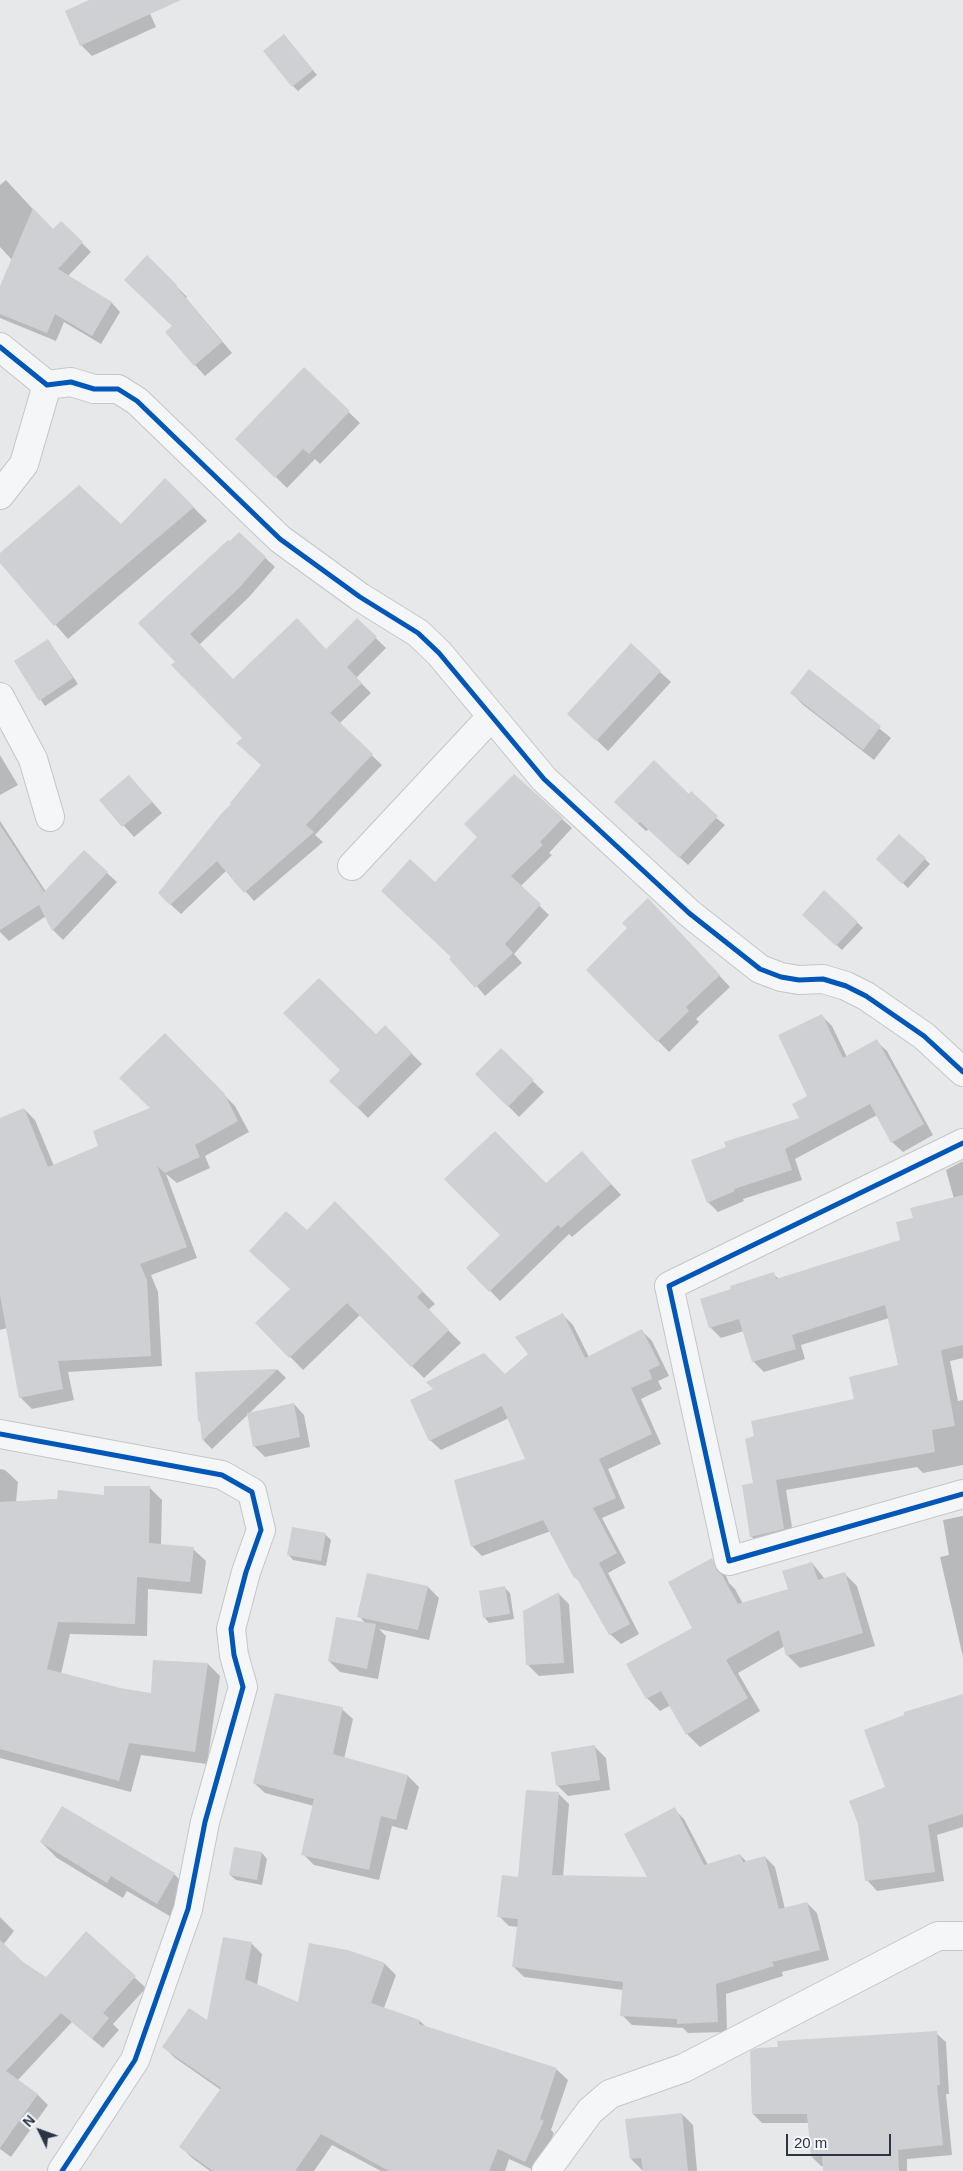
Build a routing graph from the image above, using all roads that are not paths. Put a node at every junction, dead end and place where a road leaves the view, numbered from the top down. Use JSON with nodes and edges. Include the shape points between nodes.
{"nodes":[{"id":1,"x":0,"y":347,"type":"edge"},
{"id":2,"x":47,"y":385,"type":"junction"},
{"id":3,"x":0,"y":495,"type":"edge"},
{"id":4,"x":0,"y":697,"type":"edge"},
{"id":5,"x":490,"y":717,"type":"junction"},
{"id":6,"x":50,"y":817,"type":"dead end"},
{"id":7,"x":352,"y":866,"type":"dead end"},
{"id":8,"x":963,"y":1072,"type":"edge"},
{"id":9,"x":963,"y":1143,"type":"edge"},
{"id":10,"x":0,"y":1434,"type":"edge"},
{"id":11,"x":963,"y":1494,"type":"edge"},
{"id":12,"x":963,"y":1936,"type":"edge"},
{"id":13,"x":570,"y":2158,"type":"edge"},
{"id":14,"x":62,"y":2171,"type":"edge"},
{"id":15,"x":546,"y":2171,"type":"edge"}],
"edges":[{"from":1,"to":2,"type":"street"},
{"from":2,"to":3,"type":"street","via":[[24,464]]},
{"from":2,"to":5,"type":"street","via":[[71,382],[94,390],[118,389],[137,401],[280,539],[360,597],[418,632]]},
{"from":4,"to":6,"type":"street","via":[[33,759]]},
{"from":5,"to":7,"type":"street"},
{"from":5,"to":8,"type":"street","via":[[544,779],[689,913],[760,969],[799,980],[823,979],[866,996],[924,1036]]},
{"from":9,"to":11,"type":"street","via":[[669,1286],[729,1561]]},
{"from":10,"to":14,"type":"street","via":[[222,1475],[252,1492],[261,1530],[231,1629],[243,1687],[204,1822],[188,1909],[135,2060]]},
{"from":12,"to":13,"type":"street","via":[[938,1936],[684,2068],[610,2094],[590,2111]]},
{"from":13,"to":15,"type":"street"}]}
